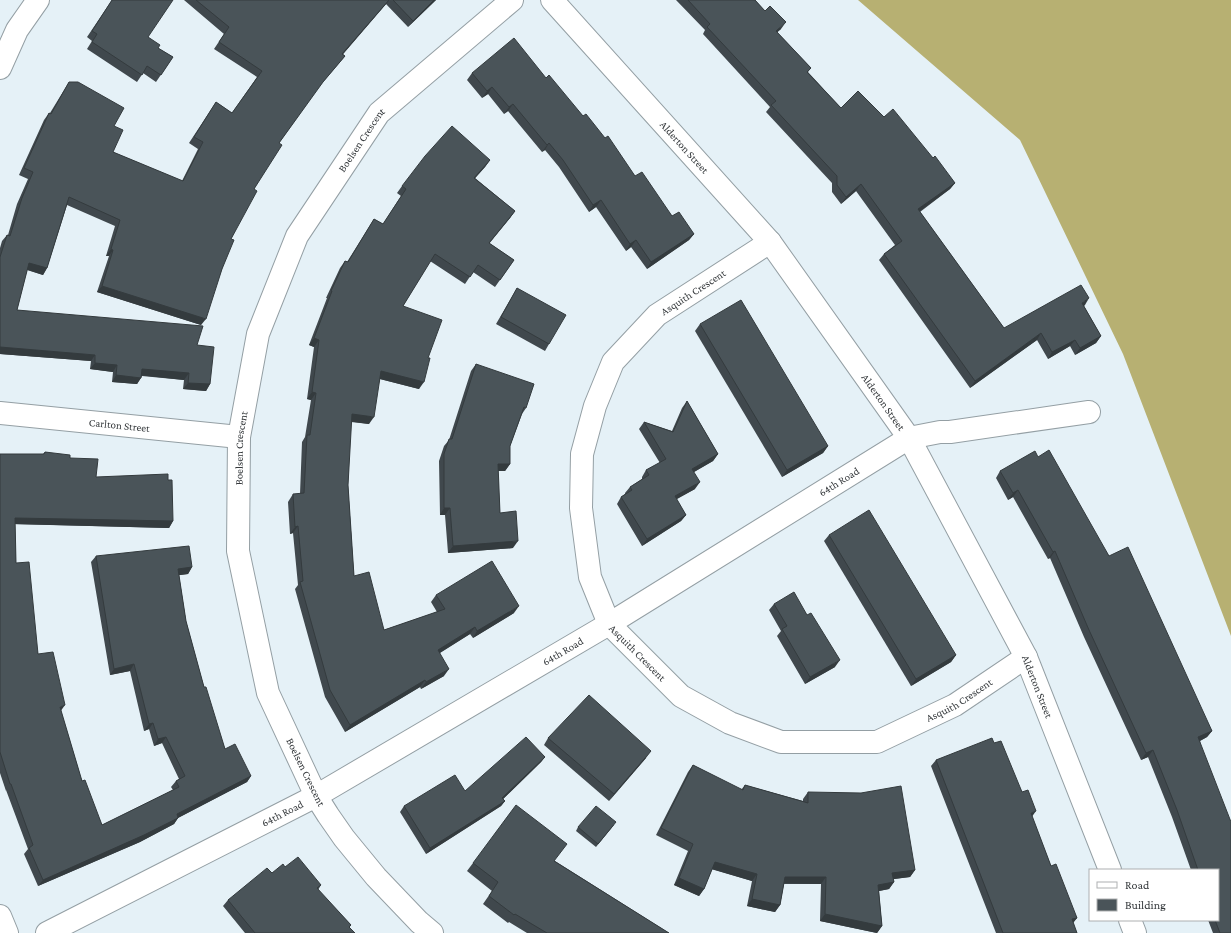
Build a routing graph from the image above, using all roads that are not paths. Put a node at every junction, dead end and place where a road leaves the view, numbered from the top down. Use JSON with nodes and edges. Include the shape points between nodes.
{"nodes":[{"id":1,"x":38,"y":0,"type":"edge"},
{"id":2,"x":512,"y":0,"type":"edge"},
{"id":3,"x":552,"y":0,"type":"edge"},
{"id":4,"x":0,"y":68,"type":"edge"},
{"id":5,"x":770,"y":242,"type":"junction"},
{"id":6,"x":1089,"y":412,"type":"dead end"},
{"id":7,"x":0,"y":414,"type":"edge"},
{"id":8,"x":239,"y":437,"type":"junction"},
{"id":9,"x":909,"y":438,"type":"junction"},
{"id":10,"x":609,"y":624,"type":"junction"},
{"id":11,"x":1026,"y":657,"type":"junction"},
{"id":12,"x":316,"y":796,"type":"junction"},
{"id":13,"x":1110,"y":869,"type":"edge"},
{"id":14,"x":0,"y":916,"type":"edge"},
{"id":15,"x":1130,"y":921,"type":"edge"},
{"id":16,"x":7,"y":933,"type":"edge"},
{"id":17,"x":47,"y":933,"type":"edge"},
{"id":18,"x":432,"y":933,"type":"edge"},
{"id":19,"x":1135,"y":933,"type":"edge"}],
"edges":[{"from":1,"to":4,"type":"street","via":[[17,30]]},
{"from":2,"to":8,"type":"street","name":"Boelsen Crescent","via":[[379,113],[297,236],[258,334]]},
{"from":3,"to":5,"type":"street","name":"Alderton Street"},
{"from":5,"to":9,"type":"street","name":"Alderton Street"},
{"from":5,"to":10,"type":"street","name":"Asquith Crescent","via":[[657,315],[613,362],[595,406],[582,454],[581,508],[590,577]]},
{"from":6,"to":9,"type":"street","name":"64th Road"},
{"from":7,"to":8,"type":"street","name":"Carlton Street"},
{"from":8,"to":12,"type":"street","name":"Boelsen Crescent","via":[[238,550],[268,693]]},
{"from":9,"to":10,"type":"street","name":"64th Road"},
{"from":9,"to":11,"type":"street","name":"Alderton Street"},
{"from":10,"to":11,"type":"street","name":"Asquith Crescent","via":[[681,696],[730,723],[781,742],[878,742],[955,705]]},
{"from":10,"to":12,"type":"street","name":"64th Road"},
{"from":11,"to":13,"type":"street","name":"Alderton Street"},
{"from":12,"to":17,"type":"street","name":"64th Road"},
{"from":12,"to":18,"type":"street","name":"Boelsen Crescent","via":[[344,838],[376,877]]},
{"from":14,"to":16,"type":"street"},
{"from":15,"to":19,"type":"street"}]}
